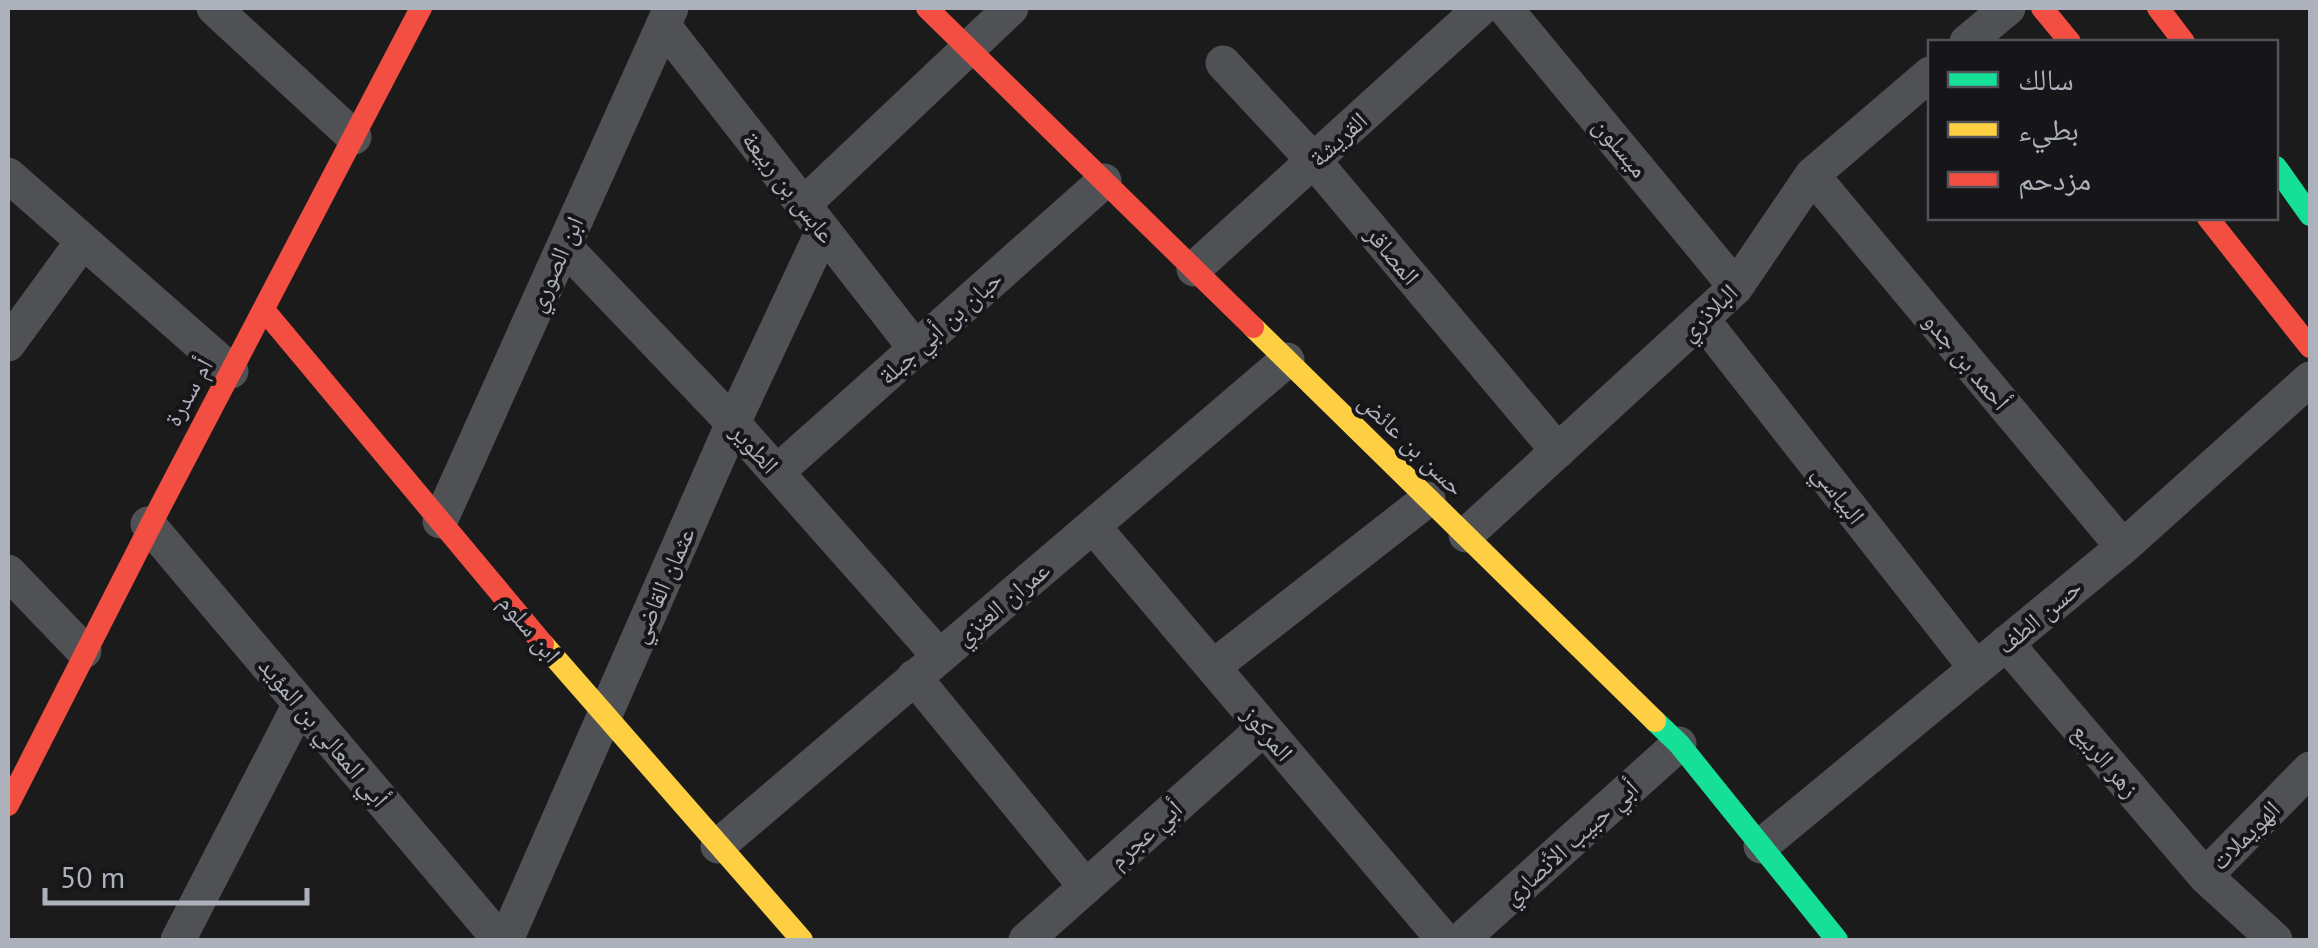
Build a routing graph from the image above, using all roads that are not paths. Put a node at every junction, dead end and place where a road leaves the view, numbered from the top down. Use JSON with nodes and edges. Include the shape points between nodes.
{"nodes":[{"id":1,"x":214,"y":8,"type":"edge"},
{"id":2,"x":420,"y":8,"type":"edge"},
{"id":3,"x":927,"y":8,"type":"edge"},
{"id":4,"x":1011,"y":8,"type":"edge"},
{"id":5,"x":1482,"y":8,"type":"edge"},
{"id":6,"x":1505,"y":8,"type":"edge"},
{"id":7,"x":2008,"y":8,"type":"edge"},
{"id":8,"x":2042,"y":8,"type":"edge"},
{"id":9,"x":2158,"y":8,"type":"edge"},
{"id":10,"x":667,"y":16,"type":"edge"},
{"id":11,"x":1969,"y":40,"type":"edge"},
{"id":12,"x":2068,"y":40,"type":"edge"},
{"id":13,"x":2182,"y":40,"type":"edge"},
{"id":14,"x":967,"y":47,"type":"junction"},
{"id":15,"x":1223,"y":63,"type":"dead end"},
{"id":16,"x":1928,"y":76,"type":"edge"},
{"id":17,"x":354,"y":138,"type":"junction"},
{"id":18,"x":1314,"y":160,"type":"junction"},
{"id":19,"x":2278,"y":170,"type":"edge"},
{"id":20,"x":8,"y":175,"type":"edge"},
{"id":21,"x":1812,"y":175,"type":"junction"},
{"id":22,"x":1104,"y":181,"type":"junction"},
{"id":23,"x":2310,"y":215,"type":"edge"},
{"id":24,"x":813,"y":218,"type":"junction"},
{"id":25,"x":2210,"y":220,"type":"edge"},
{"id":26,"x":83,"y":241,"type":"junction"},
{"id":27,"x":564,"y":246,"type":"junction"},
{"id":28,"x":1194,"y":270,"type":"junction"},
{"id":29,"x":1736,"y":287,"type":"junction"},
{"id":30,"x":264,"y":310,"type":"junction"},
{"id":31,"x":1702,"y":319,"type":"junction"},
{"id":32,"x":8,"y":344,"type":"edge"},
{"id":33,"x":2310,"y":347,"type":"edge"},
{"id":34,"x":916,"y":349,"type":"junction"},
{"id":35,"x":1286,"y":360,"type":"junction"},
{"id":36,"x":231,"y":371,"type":"junction"},
{"id":37,"x":2310,"y":380,"type":"edge"},
{"id":38,"x":733,"y":422,"type":"junction"},
{"id":39,"x":1558,"y":451,"type":"junction"},
{"id":40,"x":777,"y":472,"type":"junction"},
{"id":41,"x":1428,"y":499,"type":"junction"},
{"id":42,"x":440,"y":521,"type":"junction"},
{"id":43,"x":148,"y":524,"type":"junction"},
{"id":44,"x":1092,"y":526,"type":"junction"},
{"id":45,"x":1466,"y":536,"type":"junction"},
{"id":46,"x":2122,"y":547,"type":"junction"},
{"id":47,"x":8,"y":572,"type":"edge"},
{"id":48,"x":2006,"y":643,"type":"junction"},
{"id":49,"x":84,"y":651,"type":"junction"},
{"id":50,"x":927,"y":667,"type":"junction"},
{"id":51,"x":1212,"y":667,"type":"junction"},
{"id":52,"x":1976,"y":668,"type":"junction"},
{"id":53,"x":300,"y":704,"type":"junction"},
{"id":54,"x":604,"y":717,"type":"junction"},
{"id":55,"x":1264,"y":728,"type":"junction"},
{"id":56,"x":1679,"y":744,"type":"junction"},
{"id":57,"x":2310,"y":769,"type":"edge"},
{"id":58,"x":8,"y":805,"type":"edge"},
{"id":59,"x":718,"y":846,"type":"junction"},
{"id":60,"x":1761,"y":846,"type":"junction"},
{"id":61,"x":2205,"y":876,"type":"junction"},
{"id":62,"x":1086,"y":887,"type":"junction"},
{"id":63,"x":178,"y":940,"type":"edge"},
{"id":64,"x":503,"y":940,"type":"edge"},
{"id":65,"x":802,"y":940,"type":"edge"},
{"id":66,"x":1026,"y":940,"type":"edge"},
{"id":67,"x":1444,"y":940,"type":"edge"},
{"id":68,"x":1461,"y":940,"type":"edge"},
{"id":69,"x":1837,"y":940,"type":"edge"},
{"id":70,"x":2275,"y":940,"type":"edge"}],
"edges":[{"from":1,"to":17,"type":"street"},
{"from":2,"to":17,"type":"street","name":"أم سدرة"},
{"from":3,"to":14,"type":"street","name":"حسن بن عائض"},
{"from":4,"to":14,"type":"street","name":"عثمان القاضي"},
{"from":5,"to":18,"type":"street","name":"القريشة"},
{"from":6,"to":29,"type":"street","name":"ميسلون"},
{"from":7,"to":11,"type":"street"},
{"from":8,"to":12,"type":"street"},
{"from":9,"to":13,"type":"street"},
{"from":10,"to":24,"type":"street","name":"عابس بن ربيعة"},
{"from":10,"to":27,"type":"street","name":"ابن الصوري"},
{"from":14,"to":22,"type":"street","name":"حسن بن عائض"},
{"from":14,"to":24,"type":"street","name":"عثمان القاضي"},
{"from":15,"to":18,"type":"street","name":"المصاقر"},
{"from":16,"to":21,"type":"street","name":"البلاذري"},
{"from":17,"to":30,"type":"street","name":"أم سدرة"},
{"from":18,"to":28,"type":"street","name":"القريشة"},
{"from":18,"to":39,"type":"street","name":"المصاقر"},
{"from":19,"to":23,"type":"street"},
{"from":20,"to":26,"type":"street"},
{"from":21,"to":29,"type":"street","name":"البلاذري"},
{"from":21,"to":46,"type":"street","name":"أحمد بن جدو"},
{"from":22,"to":28,"type":"street","name":"حسن بن عائض"},
{"from":22,"to":34,"type":"street","name":"حبان بن أبي جبلة"},
{"from":24,"to":34,"type":"street","name":"عابس بن ربيعة"},
{"from":24,"to":38,"type":"street","name":"عثمان القاضي"},
{"from":25,"to":33,"type":"street"},
{"from":26,"to":32,"type":"street"},
{"from":26,"to":36,"type":"street"},
{"from":27,"to":38,"type":"street","name":"الطوير"},
{"from":27,"to":42,"type":"street","name":"ابن الصوري"},
{"from":28,"to":35,"type":"street","name":"حسن بن عائض"},
{"from":29,"to":31,"type":"street","name":"البلاذري"},
{"from":30,"to":36,"type":"street","name":"أم سدرة"},
{"from":30,"to":42,"type":"street","name":"ابن سلوم"},
{"from":31,"to":39,"type":"street","name":"البلاذري"},
{"from":31,"to":52,"type":"street","name":"البياسي"},
{"from":34,"to":40,"type":"street","name":"حبان بن أبي جبلة"},
{"from":35,"to":41,"type":"street","name":"حسن بن عائض"},
{"from":35,"to":44,"type":"street","name":"عمران العنزي"},
{"from":36,"to":43,"type":"street","name":"أم سدرة"},
{"from":37,"to":46,"type":"street","name":"حسن الطف"},
{"from":38,"to":40,"type":"street","name":"الطوير"},
{"from":38,"to":54,"type":"street","name":"عثمان القاضي"},
{"from":39,"to":45,"type":"street","name":"البلاذري"},
{"from":40,"to":50,"type":"street","name":"الطوير"},
{"from":41,"to":45,"type":"street","name":"حسن بن عائض"},
{"from":41,"to":51,"type":"street"},
{"from":42,"to":54,"type":"street","name":"ابن سلوم"},
{"from":43,"to":49,"type":"street","name":"أم سدرة"},
{"from":43,"to":53,"type":"street","name":"أبي المعالي بن المؤيد"},
{"from":44,"to":50,"type":"street","name":"عمران العنزي"},
{"from":44,"to":51,"type":"street","name":"المركوز"},
{"from":45,"to":56,"type":"street","name":"حسن بن عائض"},
{"from":46,"to":48,"type":"street","name":"حسن الطف"},
{"from":47,"to":49,"type":"street"},
{"from":48,"to":52,"type":"street","name":"حسن الطف"},
{"from":48,"to":61,"type":"street","name":"زهر الربيع"},
{"from":49,"to":58,"type":"street","name":"أم سدرة"},
{"from":50,"to":59,"type":"street","name":"عمران العنزي"},
{"from":50,"to":62,"type":"street","name":"الطوير"},
{"from":51,"to":55,"type":"street","name":"المركوز"},
{"from":52,"to":60,"type":"street","name":"حسن الطف"},
{"from":53,"to":63,"type":"street"},
{"from":53,"to":64,"type":"street","name":"أبي المعالي بن المؤيد"},
{"from":54,"to":59,"type":"street","name":"ابن سلوم"},
{"from":54,"to":64,"type":"street","name":"عثمان القاضي"},
{"from":55,"to":62,"type":"street","name":"أبي عجرم"},
{"from":55,"to":67,"type":"street","name":"المركوز"},
{"from":56,"to":60,"type":"street","name":"حسن بن عائض"},
{"from":56,"to":68,"type":"street","name":"أبي حبيب الأنصاري"},
{"from":57,"to":61,"type":"street","name":"الهويملات"},
{"from":59,"to":65,"type":"street","name":"ابن سلوم"},
{"from":60,"to":69,"type":"street","name":"حسن بن عائض"},
{"from":61,"to":70,"type":"street","name":"الهويملات"},
{"from":62,"to":66,"type":"street","name":"أبي عجرم"}]}
